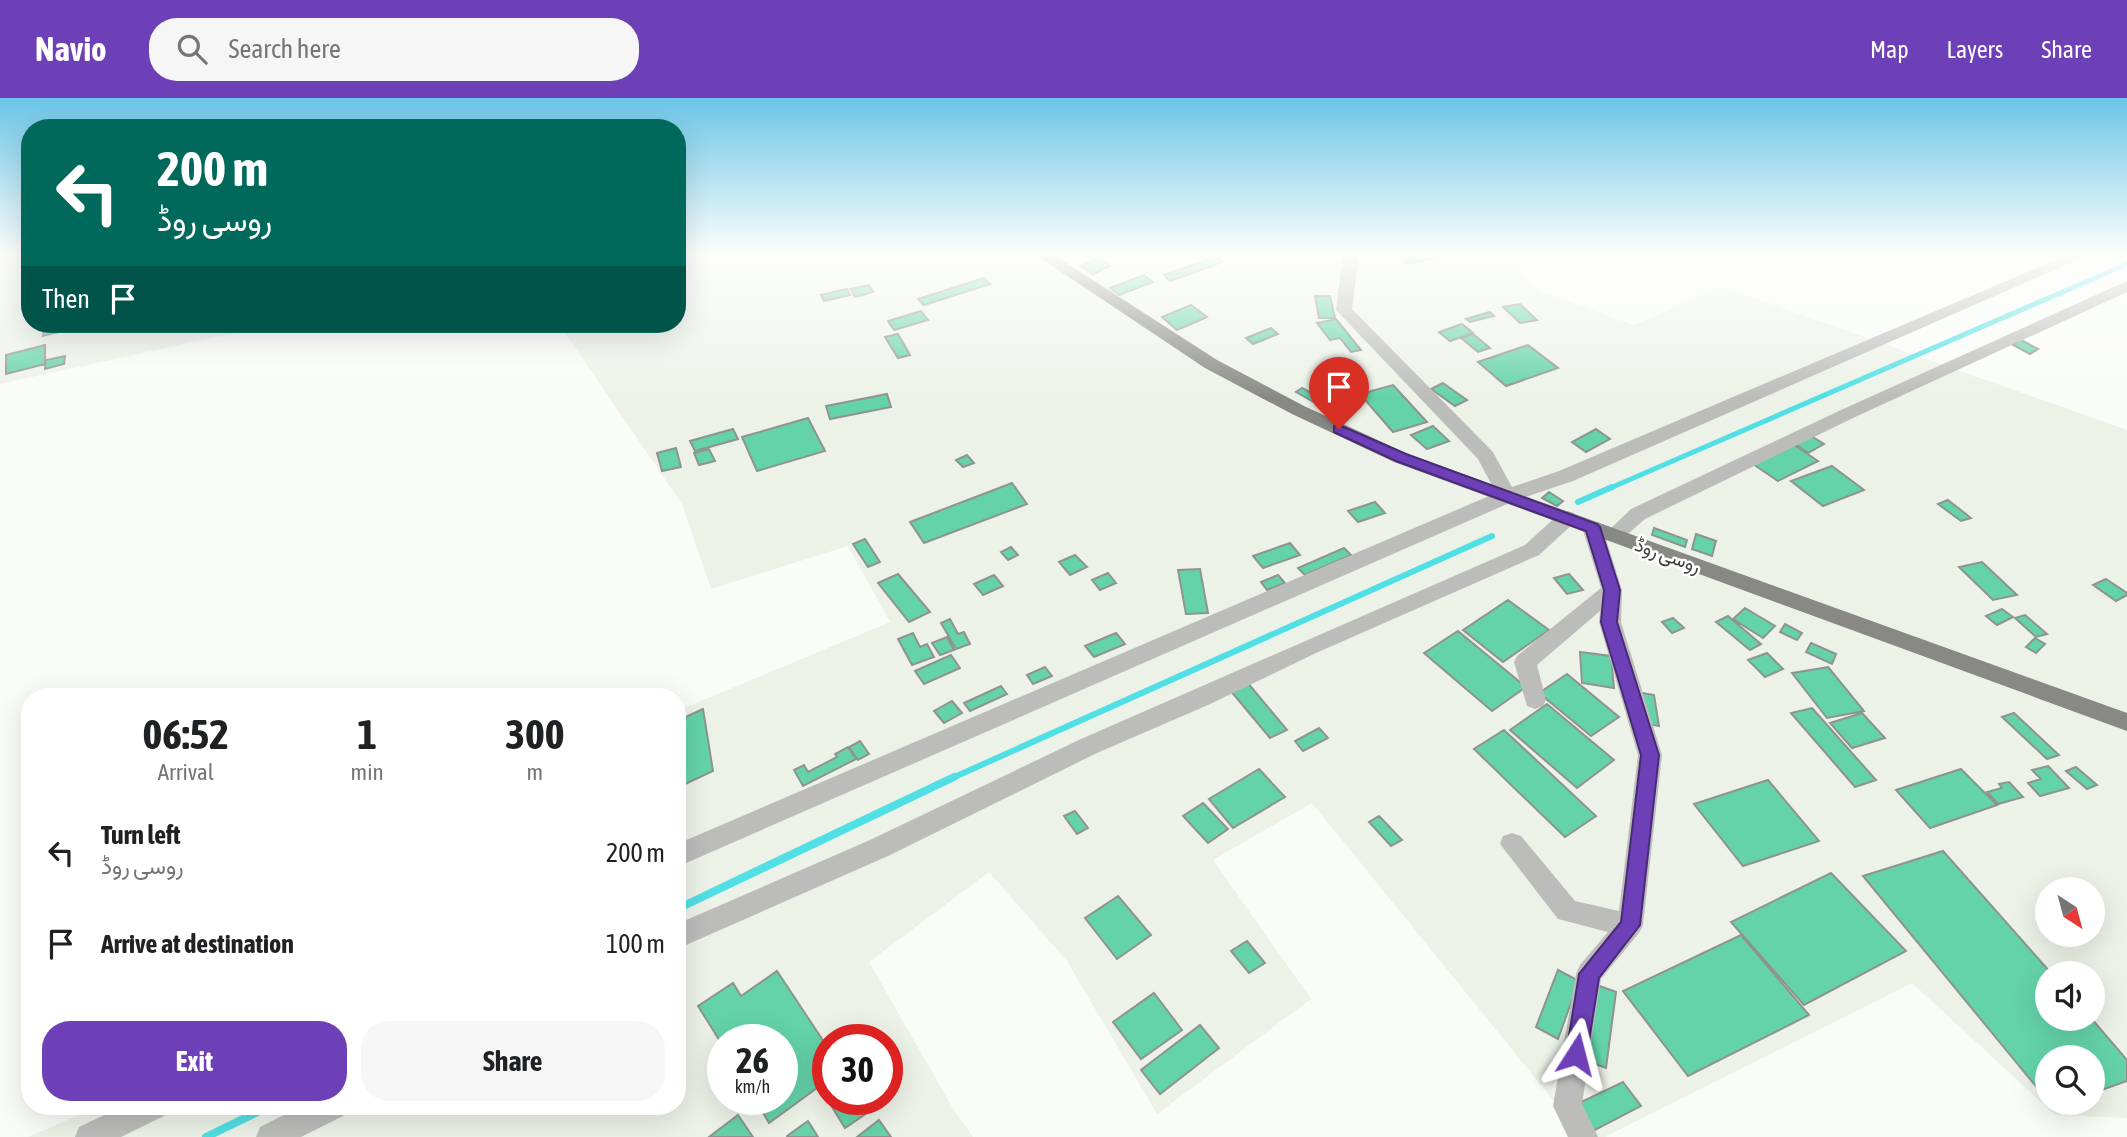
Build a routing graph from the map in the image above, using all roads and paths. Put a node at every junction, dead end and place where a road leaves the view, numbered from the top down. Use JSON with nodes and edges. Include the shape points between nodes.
{"nodes":[{"id":1,"x":1115,"y":301,"type":"edge"},
{"id":2,"x":1345,"y":301,"type":"edge"},
{"id":3,"x":1972,"y":301,"type":"edge"},
{"id":4,"x":2093,"y":301,"type":"edge"},
{"id":5,"x":1507,"y":496,"type":"junction"},
{"id":6,"x":1567,"y":518,"type":"junction"},
{"id":7,"x":1603,"y":531,"type":"junction"},
{"id":8,"x":1612,"y":590,"type":"junction"},
{"id":9,"x":1535,"y":700,"type":"dead end"},
{"id":10,"x":2127,"y":722,"type":"edge"},
{"id":11,"x":1511,"y":844,"type":"dead end"},
{"id":12,"x":686,"y":852,"type":"edge"},
{"id":13,"x":1630,"y":925,"type":"junction"},
{"id":14,"x":686,"y":933,"type":"edge"},
{"id":15,"x":135,"y":1115,"type":"edge"},
{"id":16,"x":315,"y":1115,"type":"edge"},
{"id":17,"x":89,"y":1137,"type":"edge"},
{"id":18,"x":270,"y":1137,"type":"edge"},
{"id":19,"x":1584,"y":1137,"type":"edge"}],
"edges":[{"from":1,"to":5,"type":"main road","name":"روسی روڈ","via":[[1211,364],[1298,410],[1401,458]]},
{"from":2,"to":5,"type":"street","via":[[1344,310],[1486,456]]},
{"from":3,"to":5,"type":"street","via":[[1566,476]]},
{"from":4,"to":7,"type":"street"},
{"from":5,"to":6,"type":"main road","name":"روسی روڈ"},
{"from":5,"to":12,"type":"street"},
{"from":6,"to":7,"type":"main road","name":"روسی روڈ"},
{"from":6,"to":14,"type":"street","via":[[1532,550],[1089,746],[879,848]]},
{"from":7,"to":8,"type":"street"},
{"from":7,"to":10,"type":"main road","name":"روسی روڈ"},
{"from":8,"to":9,"type":"street","via":[[1525,662]]},
{"from":8,"to":13,"type":"street","via":[[1609,622],[1650,755]]},
{"from":11,"to":13,"type":"street","via":[[1566,911]]},
{"from":13,"to":19,"type":"street","via":[[1589,974],[1567,1106]]},
{"from":15,"to":17,"type":"street"},
{"from":16,"to":18,"type":"street"}]}
